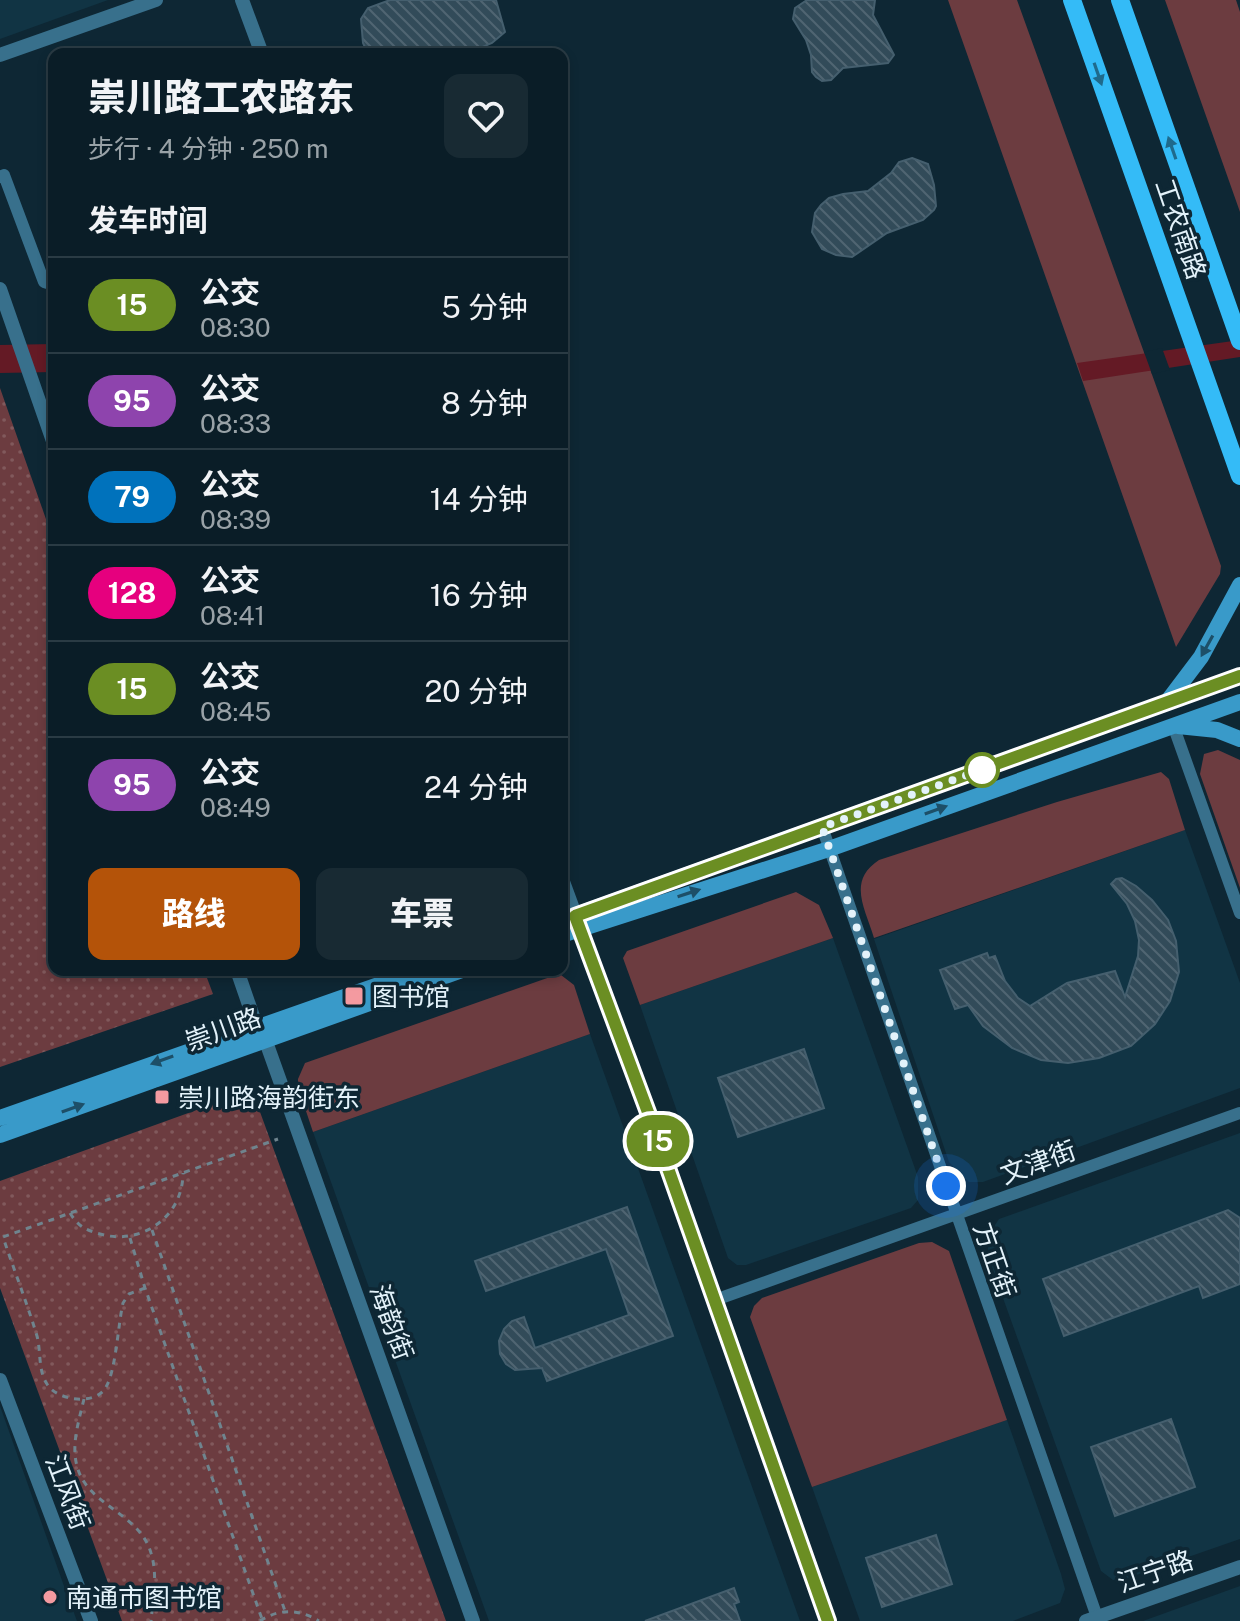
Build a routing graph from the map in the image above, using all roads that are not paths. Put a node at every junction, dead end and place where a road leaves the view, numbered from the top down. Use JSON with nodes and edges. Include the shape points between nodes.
{"nodes":[{"id":1,"x":156,"y":0,"type":"edge"},
{"id":2,"x":242,"y":0,"type":"edge"},
{"id":3,"x":1072,"y":0,"type":"edge"},
{"id":4,"x":1120,"y":0,"type":"edge"},
{"id":5,"x":260,"y":48,"type":"edge"},
{"id":6,"x":0,"y":55,"type":"edge"},
{"id":7,"x":0,"y":177,"type":"edge"},
{"id":8,"x":48,"y":283,"type":"edge"},
{"id":9,"x":0,"y":289,"type":"edge"},
{"id":10,"x":1238,"y":334,"type":"edge"},
{"id":11,"x":48,"y":427,"type":"edge"},
{"id":12,"x":1240,"y":476,"type":"edge"},
{"id":13,"x":1240,"y":585,"type":"edge"},
{"id":14,"x":1240,"y":676,"type":"edge"},
{"id":15,"x":1167,"y":702,"type":"junction"},
{"id":16,"x":1240,"y":702,"type":"edge"},
{"id":17,"x":1173,"y":725,"type":"junction"},
{"id":18,"x":1240,"y":739,"type":"edge"},
{"id":19,"x":822,"y":827,"type":"junction"},
{"id":20,"x":829,"y":849,"type":"junction"},
{"id":21,"x":1240,"y":913,"type":"edge"},
{"id":22,"x":572,"y":922,"type":"edge"},
{"id":23,"x":239,"y":976,"type":"edge"},
{"id":24,"x":406,"y":976,"type":"edge"},
{"id":25,"x":443,"y":976,"type":"edge"},
{"id":26,"x":261,"y":1033,"type":"junction"},
{"id":27,"x":1240,"y":1113,"type":"edge"},
{"id":28,"x":0,"y":1118,"type":"edge"},
{"id":29,"x":0,"y":1135,"type":"edge"},
{"id":30,"x":956,"y":1214,"type":"junction"},
{"id":31,"x":715,"y":1300,"type":"junction"},
{"id":32,"x":0,"y":1380,"type":"edge"},
{"id":33,"x":1240,"y":1567,"type":"edge"},
{"id":34,"x":1092,"y":1619,"type":"edge"},
{"id":35,"x":91,"y":1621,"type":"edge"},
{"id":36,"x":473,"y":1621,"type":"edge"},
{"id":37,"x":827,"y":1621,"type":"edge"}],
"edges":[{"from":1,"to":6,"type":"street"},
{"from":2,"to":5,"type":"street"},
{"from":3,"to":12,"type":"main road","name":"工农南路","one_way":true},
{"from":10,"to":4,"type":"main road","name":"工农南路","one_way":true},
{"from":7,"to":8,"type":"street","via":[[4,175]]},
{"from":9,"to":11,"type":"street"},
{"from":13,"to":15,"type":"main road","one_way":true,"via":[[1201,657]]},
{"from":14,"to":15,"type":"main road"},
{"from":15,"to":19,"type":"main road"},
{"from":16,"to":17,"type":"main road"},
{"from":17,"to":18,"type":"main road","via":[[1217,730]]},
{"from":20,"to":17,"type":"main road","one_way":true},
{"from":17,"to":21,"type":"street"},
{"from":19,"to":20,"type":"street","name":"方正街"},
{"from":19,"to":22,"type":"main road"},
{"from":22,"to":20,"type":"main road","one_way":true},
{"from":20,"to":30,"type":"street","name":"方正街"},
{"from":22,"to":31,"type":"street"},
{"from":23,"to":26,"type":"street","name":"海韵街"},
{"from":24,"to":26,"type":"main road","name":"崇川路"},
{"from":25,"to":26,"type":"main road","name":"崇川路"},
{"from":26,"to":28,"type":"main road","name":"崇川路","one_way":true},
{"from":29,"to":26,"type":"main road","name":"崇川路","one_way":true},
{"from":26,"to":36,"type":"street","name":"海韵街"},
{"from":27,"to":30,"type":"street","name":"文津街"},
{"from":30,"to":31,"type":"street","name":"文津街"},
{"from":30,"to":34,"type":"street","name":"方正街"},
{"from":31,"to":37,"type":"street"},
{"from":32,"to":35,"type":"street","name":"江风街"},
{"from":33,"to":34,"type":"street","name":"江宁路"}]}
